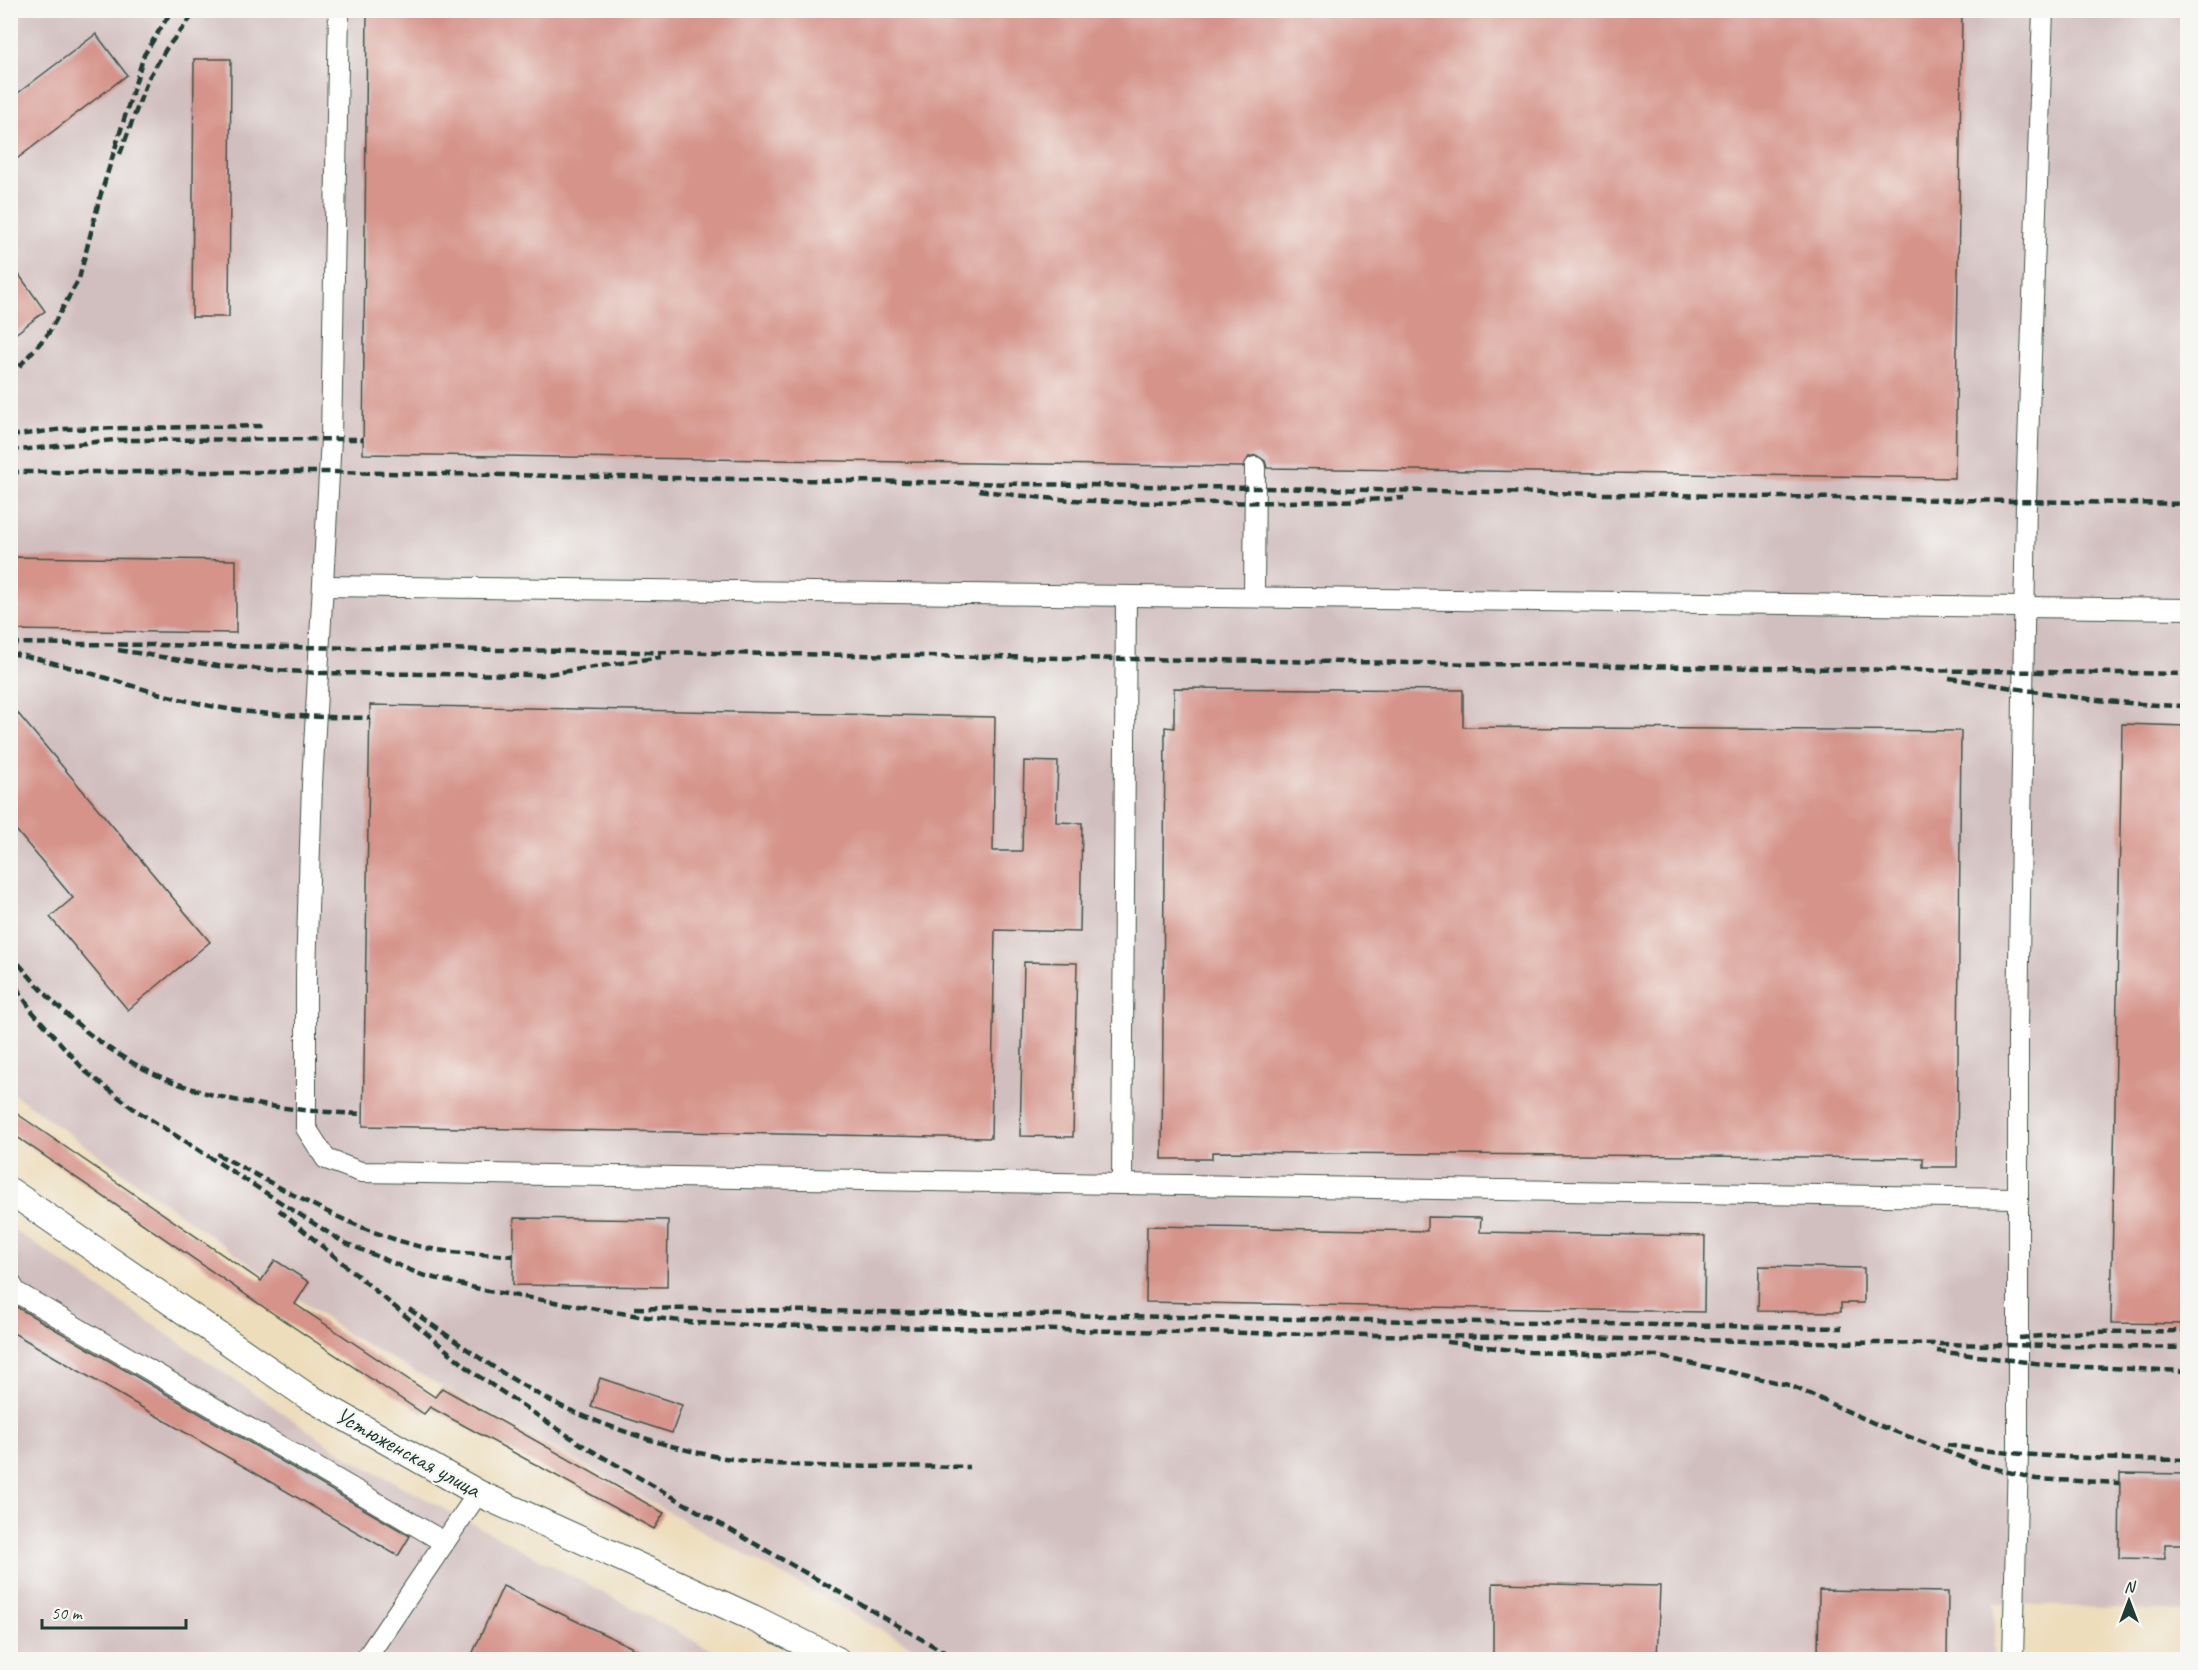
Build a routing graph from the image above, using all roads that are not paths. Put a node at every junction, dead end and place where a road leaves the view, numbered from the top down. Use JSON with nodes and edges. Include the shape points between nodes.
{"nodes":[{"id":1,"x":339,"y":10,"type":"edge"},
{"id":2,"x":2043,"y":10,"type":"edge"},
{"id":3,"x":1256,"y":468,"type":"dead end"},
{"id":4,"x":323,"y":586,"type":"junction"},
{"id":5,"x":1126,"y":596,"type":"junction"},
{"id":6,"x":1254,"y":597,"type":"junction"},
{"id":7,"x":2025,"y":606,"type":"junction"},
{"id":8,"x":2187,"y":609,"type":"edge"},
{"id":9,"x":1122,"y":1182,"type":"junction"},
{"id":10,"x":10,"y":1191,"type":"edge"},
{"id":11,"x":2016,"y":1198,"type":"junction"},
{"id":12,"x":10,"y":1282,"type":"edge"},
{"id":13,"x":478,"y":1493,"type":"junction"},
{"id":14,"x":444,"y":1542,"type":"junction"},
{"id":15,"x":364,"y":1659,"type":"edge"},
{"id":16,"x":837,"y":1659,"type":"edge"},
{"id":17,"x":2013,"y":1659,"type":"edge"}],
"edges":[{"from":1,"to":4,"type":"lane","via":[[331,438]]},
{"from":2,"to":7,"type":"lane"},
{"from":3,"to":6,"type":"lane"},
{"from":4,"to":5,"type":"lane"},
{"from":4,"to":9,"type":"lane","via":[[306,973],[306,1128],[326,1159],[361,1172]]},
{"from":5,"to":6,"type":"lane"},
{"from":5,"to":9,"type":"lane"},
{"from":6,"to":7,"type":"lane"},
{"from":7,"to":8,"type":"lane"},
{"from":7,"to":11,"type":"lane"},
{"from":9,"to":11,"type":"lane"},
{"from":10,"to":13,"type":"main road","name":"Устюженская улица","via":[[307,1396]]},
{"from":11,"to":17,"type":"lane","via":[[2018,1455]]},
{"from":12,"to":14,"type":"lane","via":[[16,1292]]},
{"from":13,"to":14,"type":"lane"},
{"from":13,"to":16,"type":"main road","name":"Устюженская улица"},
{"from":14,"to":15,"type":"lane"}]}
